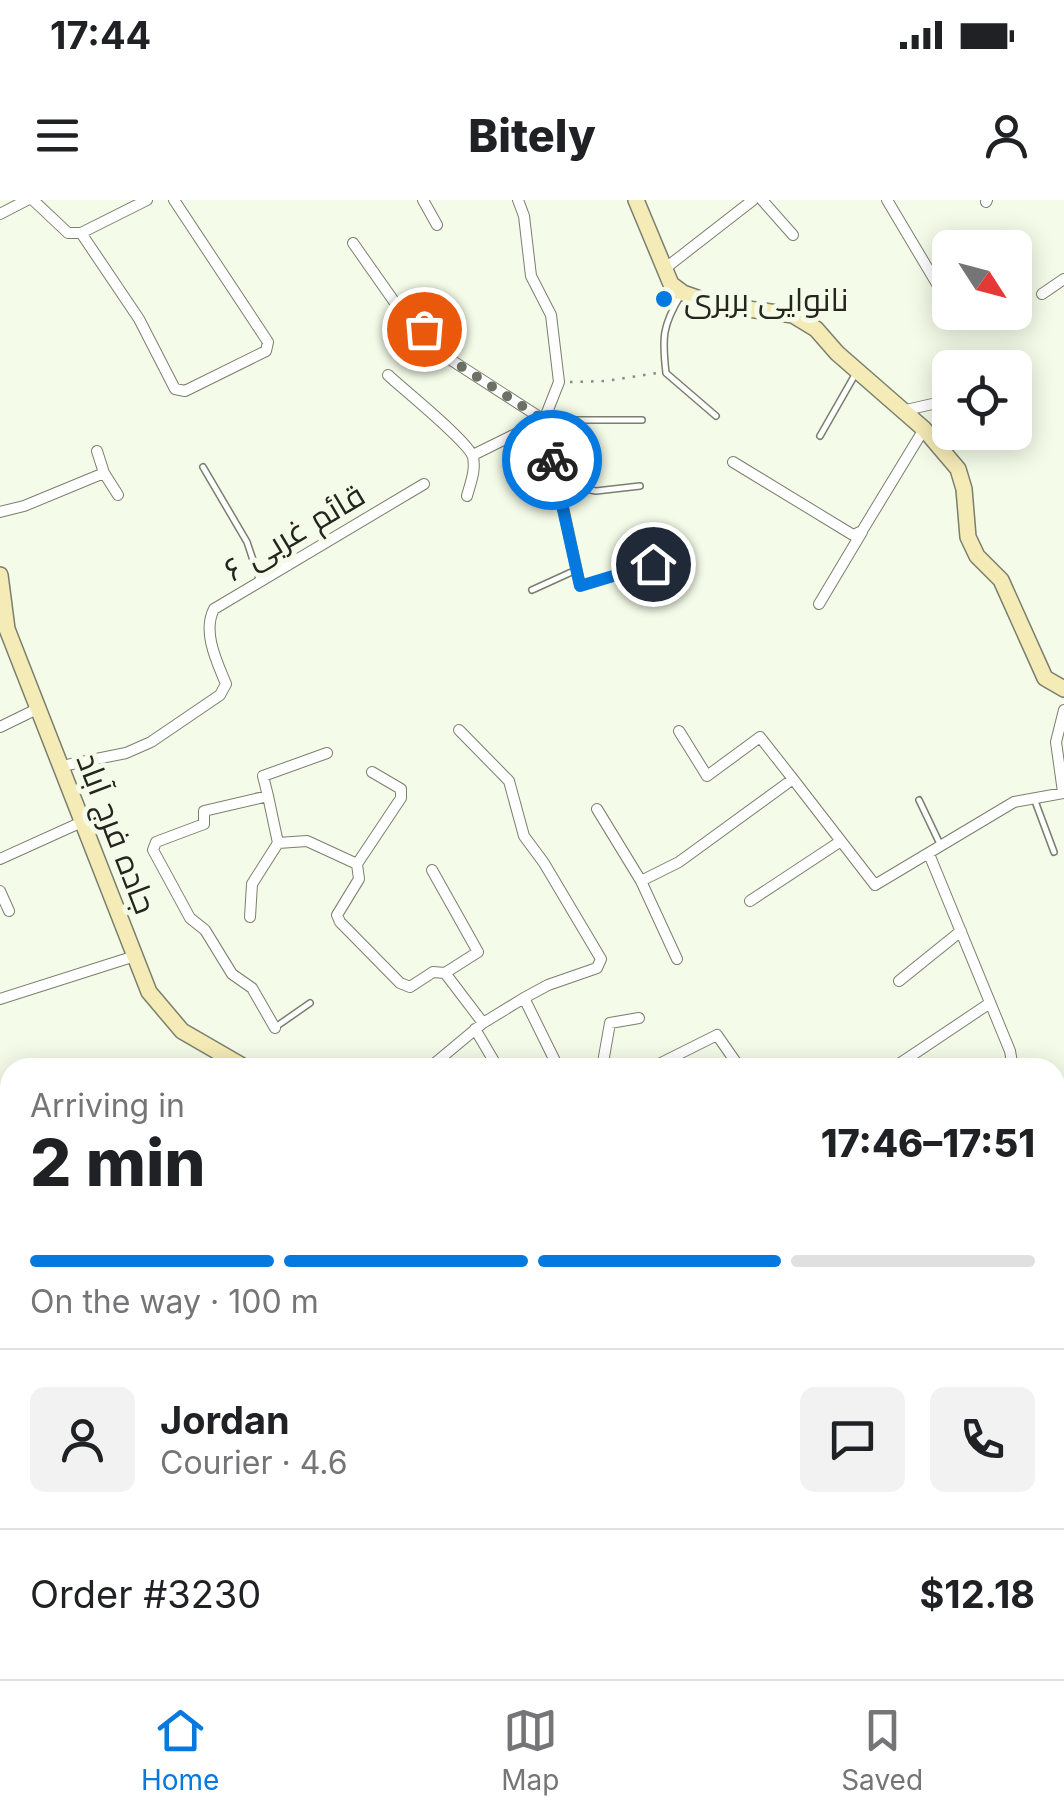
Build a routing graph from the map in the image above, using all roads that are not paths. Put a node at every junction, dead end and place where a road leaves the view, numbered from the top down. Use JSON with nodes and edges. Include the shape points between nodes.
{"nodes":[{"id":1,"x":30,"y":200,"type":"edge"},
{"id":2,"x":147,"y":200,"type":"edge"},
{"id":3,"x":174,"y":200,"type":"edge"},
{"id":4,"x":423,"y":200,"type":"edge"},
{"id":5,"x":518,"y":200,"type":"edge"},
{"id":6,"x":636,"y":200,"type":"edge"},
{"id":7,"x":753,"y":200,"type":"edge"},
{"id":8,"x":762,"y":200,"type":"edge"},
{"id":9,"x":887,"y":200,"type":"edge"},
{"id":10,"x":0,"y":214,"type":"edge"},
{"id":11,"x":437,"y":225,"type":"dead end"},
{"id":12,"x":80,"y":233,"type":"junction"},
{"id":13,"x":793,"y":236,"type":"dead end"},
{"id":14,"x":353,"y":243,"type":"dead end"},
{"id":15,"x":663,"y":270,"type":"junction"},
{"id":16,"x":932,"y":276,"type":"edge"},
{"id":17,"x":1064,"y":278,"type":"edge"},
{"id":18,"x":682,"y":293,"type":"junction"},
{"id":19,"x":1042,"y":294,"type":"dead end"},
{"id":20,"x":858,"y":370,"type":"junction"},
{"id":21,"x":388,"y":375,"type":"dead end"},
{"id":22,"x":932,"y":404,"type":"edge"},
{"id":23,"x":906,"y":410,"type":"junction"},
{"id":24,"x":716,"y":416,"type":"dead end"},
{"id":25,"x":544,"y":420,"type":"junction"},
{"id":26,"x":642,"y":420,"type":"dead end"},
{"id":27,"x":924,"y":428,"type":"junction"},
{"id":28,"x":820,"y":436,"type":"dead end"},
{"id":29,"x":96,"y":451,"type":"dead end"},
{"id":30,"x":473,"y":455,"type":"junction"},
{"id":31,"x":732,"y":462,"type":"dead end"},
{"id":32,"x":203,"y":467,"type":"dead end"},
{"id":33,"x":104,"y":473,"type":"junction"},
{"id":34,"x":556,"y":483,"type":"junction"},
{"id":35,"x":424,"y":484,"type":"dead end"},
{"id":36,"x":640,"y":486,"type":"dead end"},
{"id":37,"x":118,"y":495,"type":"dead end"},
{"id":38,"x":467,"y":496,"type":"dead end"},
{"id":39,"x":0,"y":512,"type":"edge"},
{"id":40,"x":862,"y":532,"type":"junction"},
{"id":41,"x":653,"y":564,"type":"dead end"},
{"id":42,"x":576,"y":570,"type":"junction"},
{"id":43,"x":0,"y":575,"type":"edge"},
{"id":44,"x":260,"y":581,"type":"junction"},
{"id":45,"x":580,"y":586,"type":"joint"},
{"id":46,"x":532,"y":590,"type":"dead end"},
{"id":47,"x":819,"y":604,"type":"dead end"},
{"id":48,"x":3,"y":632,"type":"edge"},
{"id":49,"x":1064,"y":689,"type":"edge"},
{"id":50,"x":39,"y":708,"type":"junction"},
{"id":51,"x":1064,"y":710,"type":"edge"},
{"id":52,"x":0,"y":727,"type":"edge"},
{"id":53,"x":458,"y":730,"type":"dead end"},
{"id":54,"x":679,"y":730,"type":"dead end"},
{"id":55,"x":327,"y":753,"type":"dead end"},
{"id":56,"x":62,"y":766,"type":"junction"},
{"id":57,"x":372,"y":772,"type":"dead end"},
{"id":58,"x":794,"y":779,"type":"junction"},
{"id":59,"x":1063,"y":793,"type":"edge"},
{"id":60,"x":268,"y":796,"type":"junction"},
{"id":61,"x":1034,"y":798,"type":"junction"},
{"id":62,"x":919,"y":800,"type":"dead end"},
{"id":63,"x":597,"y":809,"type":"dead end"},
{"id":64,"x":84,"y":821,"type":"junction"},
{"id":65,"x":842,"y":841,"type":"junction"},
{"id":66,"x":278,"y":843,"type":"junction"},
{"id":67,"x":941,"y":846,"type":"junction"},
{"id":68,"x":1054,"y":852,"type":"dead end"},
{"id":69,"x":928,"y":854,"type":"junction"},
{"id":70,"x":1,"y":856,"type":"edge"},
{"id":71,"x":357,"y":864,"type":"junction"},
{"id":72,"x":432,"y":870,"type":"dead end"},
{"id":73,"x":641,"y":881,"type":"junction"},
{"id":74,"x":0,"y":891,"type":"edge"},
{"id":75,"x":750,"y":901,"type":"dead end"},
{"id":76,"x":9,"y":911,"type":"dead end"},
{"id":77,"x":250,"y":917,"type":"dead end"},
{"id":78,"x":961,"y":932,"type":"junction"},
{"id":79,"x":135,"y":956,"type":"junction"},
{"id":80,"x":677,"y":958,"type":"dead end"},
{"id":81,"x":445,"y":973,"type":"junction"},
{"id":82,"x":900,"y":981,"type":"dead end"},
{"id":83,"x":524,"y":998,"type":"junction"},
{"id":84,"x":0,"y":999,"type":"edge"},
{"id":85,"x":310,"y":1003,"type":"dead end"},
{"id":86,"x":990,"y":1003,"type":"junction"},
{"id":87,"x":639,"y":1018,"type":"dead end"},
{"id":88,"x":479,"y":1026,"type":"junction"},
{"id":89,"x":275,"y":1028,"type":"joint"},
{"id":90,"x":226,"y":1058,"type":"edge"},
{"id":91,"x":442,"y":1058,"type":"edge"},
{"id":92,"x":493,"y":1058,"type":"edge"},
{"id":93,"x":554,"y":1058,"type":"edge"},
{"id":94,"x":604,"y":1058,"type":"edge"},
{"id":95,"x":671,"y":1058,"type":"edge"},
{"id":96,"x":733,"y":1058,"type":"edge"},
{"id":97,"x":908,"y":1058,"type":"edge"},
{"id":98,"x":1011,"y":1058,"type":"edge"}],
"edges":[{"from":1,"to":10,"type":"street"},
{"from":1,"to":12,"type":"street","via":[[68,233]]},
{"from":2,"to":12,"type":"street"},
{"from":3,"to":12,"type":"street","via":[[268,342],[266,351],[185,390],[175,389],[139,320]]},
{"from":4,"to":11,"type":"street"},
{"from":5,"to":25,"type":"street","via":[[531,276],[551,316],[559,382]]},
{"from":6,"to":15,"type":"street"},
{"from":7,"to":15,"type":"street"},
{"from":8,"to":13,"type":"street"},
{"from":9,"to":16,"type":"street"},
{"from":14,"to":25,"type":"street","via":[[398,307],[448,358]]},
{"from":15,"to":18,"type":"street"},
{"from":17,"to":19,"type":"street"},
{"from":18,"to":20,"type":"street","via":[[716,306],[792,315]]},
{"from":18,"to":24,"type":"lane","via":[[662,338],[666,373]]},
{"from":20,"to":23,"type":"street"},
{"from":20,"to":28,"type":"lane"},
{"from":21,"to":30,"type":"street"},
{"from":22,"to":23,"type":"street"},
{"from":23,"to":27,"type":"street"},
{"from":25,"to":26,"type":"lane"},
{"from":25,"to":30,"type":"street"},
{"from":25,"to":34,"type":"street"},
{"from":27,"to":40,"type":"street"},
{"from":27,"to":49,"type":"street","via":[[958,469],[977,556],[1000,580],[1046,678]]},
{"from":29,"to":33,"type":"street"},
{"from":30,"to":38,"type":"street"},
{"from":31,"to":40,"type":"street","via":[[853,536]]},
{"from":32,"to":44,"type":"lane","via":[[247,542]]},
{"from":33,"to":37,"type":"street"},
{"from":33,"to":39,"type":"street"},
{"from":34,"to":36,"type":"lane","via":[[596,490]]},
{"from":34,"to":42,"type":"street"},
{"from":35,"to":44,"type":"street","name":"قائم غربی ۶"},
{"from":40,"to":47,"type":"street"},
{"from":41,"to":45,"type":"lane"},
{"from":42,"to":45,"type":"street"},
{"from":42,"to":46,"type":"lane"},
{"from":43,"to":48,"type":"street","name":"جاده فرج آباد"},
{"from":44,"to":56,"type":"street","name":"قائم غربی ۶","via":[[210,618],[226,684],[220,695],[151,742]]},
{"from":48,"to":50,"type":"street","name":"جاده فرج آباد"},
{"from":50,"to":52,"type":"street"},
{"from":50,"to":56,"type":"street","name":"جاده فرج آباد"},
{"from":51,"to":59,"type":"street","via":[[1056,742]]},
{"from":53,"to":83,"type":"street","via":[[509,781],[524,836],[601,959],[597,968]]},
{"from":54,"to":58,"type":"street","via":[[707,776],[760,737]]},
{"from":55,"to":60,"type":"street","via":[[263,776]]},
{"from":56,"to":64,"type":"street","name":"جاده فرج آباد"},
{"from":57,"to":71,"type":"street","via":[[401,789],[401,798]]},
{"from":58,"to":65,"type":"street"},
{"from":58,"to":73,"type":"street"},
{"from":59,"to":61,"type":"street"},
{"from":60,"to":66,"type":"street"},
{"from":60,"to":89,"type":"street","via":[[204,811],[204,824],[156,842],[152,850],[190,918],[206,930],[232,974],[252,988]]},
{"from":61,"to":67,"type":"street","via":[[1014,802]]},
{"from":61,"to":68,"type":"lane"},
{"from":62,"to":67,"type":"lane"},
{"from":63,"to":73,"type":"street"},
{"from":64,"to":70,"type":"street"},
{"from":64,"to":79,"type":"street","name":"جاده فرج آباد"},
{"from":65,"to":69,"type":"street","via":[[876,885]]},
{"from":65,"to":75,"type":"street"},
{"from":66,"to":71,"type":"street","via":[[308,841]]},
{"from":66,"to":77,"type":"street","via":[[252,884]]},
{"from":67,"to":69,"type":"street"},
{"from":69,"to":78,"type":"street"},
{"from":71,"to":81,"type":"street","via":[[359,880],[337,915],[340,922],[400,983],[410,987],[434,972]]},
{"from":72,"to":81,"type":"street","via":[[478,952]]},
{"from":73,"to":80,"type":"street"},
{"from":74,"to":76,"type":"street"},
{"from":78,"to":82,"type":"street"},
{"from":78,"to":86,"type":"street"},
{"from":79,"to":84,"type":"street"},
{"from":79,"to":90,"type":"street","name":"جاده فرج آباد","via":[[148,992],[182,1031]]},
{"from":81,"to":88,"type":"street"},
{"from":83,"to":88,"type":"street"},
{"from":83,"to":93,"type":"street"},
{"from":85,"to":89,"type":"lane"},
{"from":86,"to":97,"type":"street"},
{"from":86,"to":98,"type":"street"},
{"from":87,"to":94,"type":"street","via":[[610,1023]]},
{"from":88,"to":91,"type":"street"},
{"from":88,"to":92,"type":"street"},
{"from":95,"to":96,"type":"street","via":[[717,1035]]}]}
